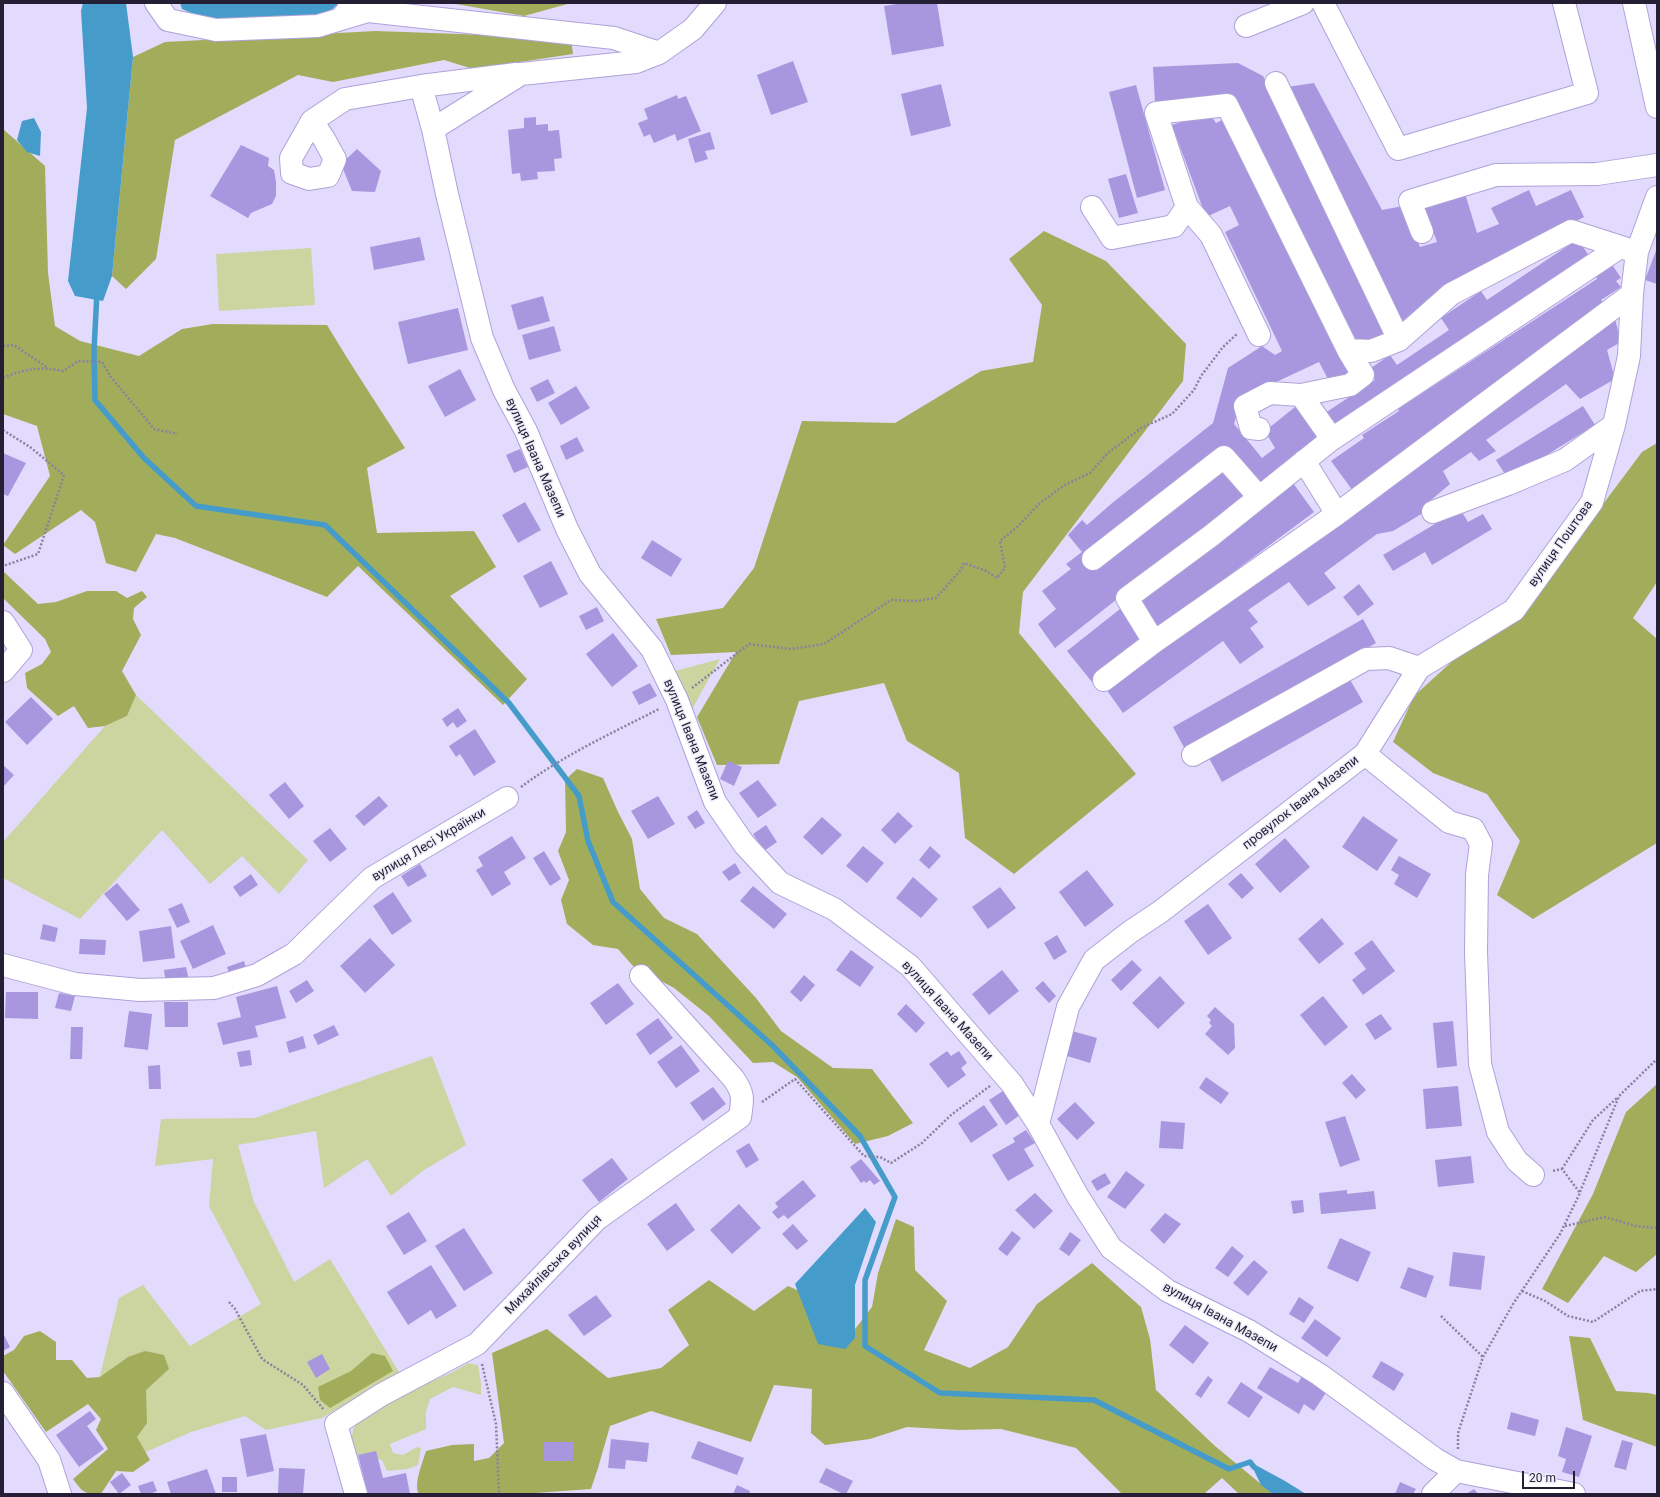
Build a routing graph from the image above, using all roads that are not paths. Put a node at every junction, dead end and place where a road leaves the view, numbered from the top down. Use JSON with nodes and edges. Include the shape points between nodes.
{"nodes":[{"id":1,"x":156,"y":3,"type":"edge"},
{"id":2,"x":715,"y":3,"type":"edge"},
{"id":3,"x":1303,"y":3,"type":"edge"},
{"id":4,"x":1323,"y":3,"type":"edge"},
{"id":5,"x":1564,"y":3,"type":"edge"},
{"id":6,"x":1634,"y":3,"type":"edge"},
{"id":7,"x":347,"y":11,"type":"edge"},
{"id":8,"x":1246,"y":26,"type":"dead end"},
{"id":9,"x":659,"y":53,"type":"junction"},
{"id":10,"x":521,"y":74,"type":"junction"},
{"id":11,"x":1276,"y":83,"type":"dead end"},
{"id":12,"x":421,"y":86,"type":"junction"},
{"id":13,"x":1657,"y":107,"type":"edge"},
{"id":14,"x":312,"y":121,"type":"dead end"},
{"id":15,"x":433,"y":129,"type":"junction"},
{"id":16,"x":1657,"y":165,"type":"edge"},
{"id":17,"x":1657,"y":197,"type":"edge"},
{"id":18,"x":1092,"y":207,"type":"dead end"},
{"id":19,"x":1187,"y":207,"type":"junction"},
{"id":20,"x":1422,"y":232,"type":"dead end"},
{"id":21,"x":1628,"y":249,"type":"junction"},
{"id":22,"x":1632,"y":294,"type":"junction"},
{"id":23,"x":1259,"y":335,"type":"dead end"},
{"id":24,"x":1399,"y":340,"type":"junction"},
{"id":25,"x":1348,"y":350,"type":"junction"},
{"id":26,"x":1301,"y":395,"type":"junction"},
{"id":27,"x":1614,"y":425,"type":"junction"},
{"id":28,"x":1259,"y":429,"type":"dead end"},
{"id":29,"x":1332,"y":439,"type":"junction"},
{"id":30,"x":1304,"y":461,"type":"junction"},
{"id":31,"x":1259,"y":498,"type":"junction"},
{"id":32,"x":1433,"y":512,"type":"dead end"},
{"id":33,"x":1337,"y":514,"type":"junction"},
{"id":34,"x":1093,"y":558,"type":"dead end"},
{"id":35,"x":3,"y":622,"type":"edge"},
{"id":36,"x":1154,"y":642,"type":"junction"},
{"id":37,"x":1419,"y":668,"type":"junction"},
{"id":38,"x":3,"y":671,"type":"edge"},
{"id":39,"x":1104,"y":680,"type":"dead end"},
{"id":40,"x":1365,"y":754,"type":"junction"},
{"id":41,"x":1193,"y":755,"type":"dead end"},
{"id":42,"x":507,"y":798,"type":"road end"},
{"id":43,"x":3,"y":965,"type":"edge"},
{"id":44,"x":641,"y":976,"type":"dead end"},
{"id":45,"x":1038,"y":1124,"type":"junction"},
{"id":46,"x":1533,"y":1175,"type":"road end"},
{"id":47,"x":3,"y":1393,"type":"edge"},
{"id":48,"x":1456,"y":1471,"type":"junction"},
{"id":49,"x":60,"y":1494,"type":"edge"},
{"id":50,"x":356,"y":1494,"type":"edge"},
{"id":51,"x":1434,"y":1494,"type":"edge"},
{"id":52,"x":1574,"y":1494,"type":"edge"}],
"edges":[{"from":1,"to":7,"type":"street","via":[[168,20],[216,30],[318,26]]},
{"from":2,"to":9,"type":"street","via":[[693,29]]},
{"from":3,"to":8,"type":"street"},
{"from":4,"to":5,"type":"street","via":[[1398,149],[1587,93]]},
{"from":6,"to":13,"type":"street"},
{"from":7,"to":9,"type":"street","via":[[368,11],[614,38]]},
{"from":9,"to":10,"type":"street","via":[[636,62]]},
{"from":10,"to":12,"type":"street"},
{"from":10,"to":15,"type":"street"},
{"from":11,"to":24,"type":"street"},
{"from":12,"to":14,"type":"street","via":[[345,99]]},
{"from":12,"to":15,"type":"street","name":"вулиця Івана Мазепи"},
{"from":15,"to":45,"type":"street","name":"вулиця Івана Мазепи","via":[[482,338],[501,384],[526,431],[567,529],[590,574],[652,649],[677,700],[715,802],[744,844],[780,883],[834,909],[910,966],[1005,1075]]},
{"from":16,"to":20,"type":"street","via":[[1597,174],[1496,175],[1410,201]]},
{"from":17,"to":21,"type":"street","name":"вулиця Поштова"},
{"from":18,"to":19,"type":"street","via":[[1112,238],[1174,226]]},
{"from":19,"to":23,"type":"street","via":[[1211,235]]},
{"from":19,"to":25,"type":"street","via":[[1156,113],[1227,106]]},
{"from":21,"to":22,"type":"street","name":"вулиця Поштова"},
{"from":21,"to":24,"type":"street","via":[[1571,231],[1451,294]]},
{"from":21,"to":29,"type":"street"},
{"from":22,"to":27,"type":"street","name":"вулиця Поштова","via":[[1628,356]]},
{"from":22,"to":33,"type":"street"},
{"from":24,"to":25,"type":"street","via":[[1371,351]]},
{"from":25,"to":26,"type":"street","via":[[1363,375],[1350,385]]},
{"from":26,"to":28,"type":"street","via":[[1270,393],[1245,406],[1252,428]]},
{"from":26,"to":29,"type":"street"},
{"from":27,"to":32,"type":"street","via":[[1565,460]]},
{"from":27,"to":37,"type":"street","name":"вулиця Поштова","via":[[1592,502],[1514,610]]},
{"from":29,"to":30,"type":"street"},
{"from":30,"to":31,"type":"street"},
{"from":30,"to":33,"type":"street"},
{"from":31,"to":34,"type":"street","via":[[1224,456]]},
{"from":31,"to":36,"type":"street","via":[[1127,598]]},
{"from":33,"to":36,"type":"street"},
{"from":35,"to":38,"type":"street","via":[[21,650]]},
{"from":36,"to":39,"type":"street"},
{"from":37,"to":40,"type":"street","name":"вулиця Поштова"},
{"from":37,"to":41,"type":"street","via":[[1389,658],[1366,659]]},
{"from":40,"to":45,"type":"street","name":"провулок Івана Мазепи","via":[[1094,960],[1068,1007]]},
{"from":40,"to":46,"type":"street","name":"провулок Івана Мазепи","via":[[1449,822],[1473,829],[1481,844],[1477,875],[1476,952],[1480,1064],[1498,1132],[1517,1162]]},
{"from":42,"to":43,"type":"street","name":"вулиця Лесі Українки","via":[[372,878],[294,954],[257,975],[214,988],[140,990],[75,984]]},
{"from":44,"to":50,"type":"street","name":"Михайлівська вулиця","via":[[733,1078],[741,1090],[740,1117],[598,1219],[477,1344],[381,1395],[336,1424]]},
{"from":45,"to":48,"type":"street","name":"вулиця Івана Мазепи","via":[[1077,1195],[1111,1248],[1168,1291],[1249,1331],[1320,1375],[1434,1459]]},
{"from":47,"to":49,"type":"street","via":[[49,1460]]},
{"from":48,"to":51,"type":"street"},
{"from":48,"to":52,"type":"street","name":"вулиця Івана Мазепи"}]}
